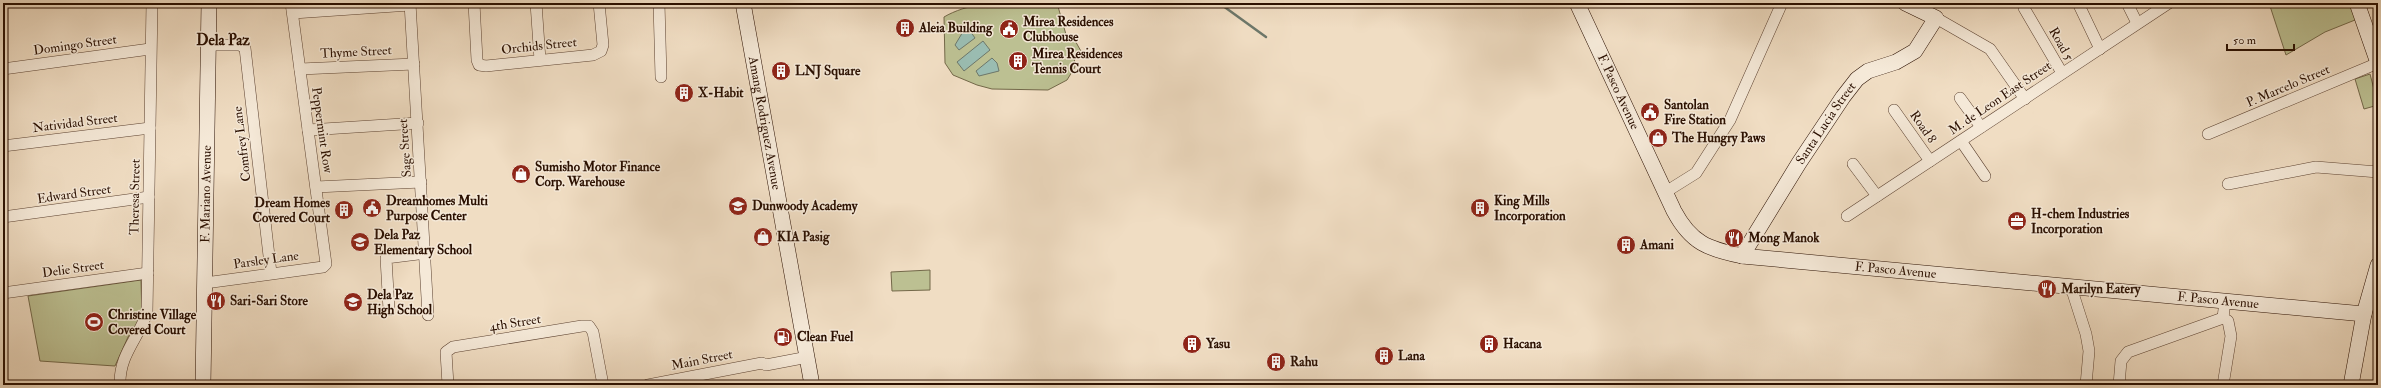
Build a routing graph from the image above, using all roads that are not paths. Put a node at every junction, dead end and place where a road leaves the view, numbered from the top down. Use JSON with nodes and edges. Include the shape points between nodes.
{"nodes":[{"id":1,"x":152,"y":3,"type":"edge"},
{"id":2,"x":209,"y":3,"type":"edge"},
{"id":3,"x":474,"y":3,"type":"edge"},
{"id":4,"x":536,"y":3,"type":"edge"},
{"id":5,"x":599,"y":3,"type":"edge"},
{"id":6,"x":659,"y":3,"type":"edge"},
{"id":7,"x":743,"y":3,"type":"edge"},
{"id":8,"x":1577,"y":3,"type":"edge"},
{"id":9,"x":1782,"y":3,"type":"edge"},
{"id":10,"x":2078,"y":3,"type":"edge"},
{"id":11,"x":2127,"y":3,"type":"edge"},
{"id":12,"x":2169,"y":3,"type":"edge"},
{"id":13,"x":2357,"y":3,"type":"edge"},
{"id":14,"x":410,"y":4,"type":"edge"},
{"id":15,"x":1915,"y":5,"type":"edge"},
{"id":16,"x":292,"y":8,"type":"edge"},
{"id":17,"x":2024,"y":8,"type":"dead end"},
{"id":18,"x":1936,"y":18,"type":"junction"},
{"id":19,"x":2137,"y":23,"type":"junction"},
{"id":20,"x":208,"y":45,"type":"junction"},
{"id":21,"x":150,"y":49,"type":"junction"},
{"id":22,"x":2100,"y":49,"type":"junction"},
{"id":23,"x":540,"y":60,"type":"junction"},
{"id":24,"x":2378,"y":63,"type":"edge"},
{"id":25,"x":414,"y":64,"type":"junction"},
{"id":26,"x":3,"y":69,"type":"edge"},
{"id":27,"x":300,"y":69,"type":"junction"},
{"id":28,"x":2062,"y":73,"type":"junction"},
{"id":29,"x":661,"y":77,"type":"dead end"},
{"id":30,"x":1960,"y":98,"type":"dead end"},
{"id":31,"x":2025,"y":99,"type":"junction"},
{"id":32,"x":1894,"y":110,"type":"dead end"},
{"id":33,"x":418,"y":123,"type":"junction"},
{"id":34,"x":1980,"y":127,"type":"junction"},
{"id":35,"x":150,"y":128,"type":"junction"},
{"id":36,"x":308,"y":130,"type":"junction"},
{"id":37,"x":2208,"y":134,"type":"dead end"},
{"id":38,"x":1961,"y":141,"type":"junction"},
{"id":39,"x":3,"y":146,"type":"edge"},
{"id":40,"x":1930,"y":161,"type":"junction"},
{"id":41,"x":1853,"y":164,"type":"dead end"},
{"id":42,"x":2378,"y":172,"type":"edge"},
{"id":43,"x":1986,"y":176,"type":"dead end"},
{"id":44,"x":421,"y":182,"type":"junction"},
{"id":45,"x":2228,"y":184,"type":"dead end"},
{"id":46,"x":316,"y":187,"type":"junction"},
{"id":47,"x":1664,"y":193,"type":"junction"},
{"id":48,"x":1877,"y":196,"type":"junction"},
{"id":49,"x":149,"y":197,"type":"junction"},
{"id":50,"x":1847,"y":216,"type":"dead end"},
{"id":51,"x":3,"y":218,"type":"edge"},
{"id":52,"x":426,"y":253,"type":"junction"},
{"id":53,"x":1742,"y":256,"type":"junction"},
{"id":54,"x":327,"y":260,"type":"joint"},
{"id":55,"x":2378,"y":265,"type":"edge"},
{"id":56,"x":148,"y":273,"type":"junction"},
{"id":57,"x":271,"y":273,"type":"junction"},
{"id":58,"x":205,"y":283,"type":"junction"},
{"id":59,"x":2071,"y":287,"type":"junction"},
{"id":60,"x":3,"y":293,"type":"edge"},
{"id":61,"x":2225,"y":301,"type":"junction"},
{"id":62,"x":390,"y":310,"type":"dead end"},
{"id":63,"x":2364,"y":314,"type":"junction"},
{"id":64,"x":428,"y":315,"type":"dead end"},
{"id":65,"x":2223,"y":318,"type":"junction"},
{"id":66,"x":807,"y":354,"type":"junction"},
{"id":67,"x":120,"y":385,"type":"edge"},
{"id":68,"x":203,"y":385,"type":"edge"},
{"id":69,"x":448,"y":385,"type":"edge"},
{"id":70,"x":603,"y":385,"type":"edge"},
{"id":71,"x":648,"y":385,"type":"edge"},
{"id":72,"x":812,"y":385,"type":"edge"},
{"id":73,"x":2086,"y":385,"type":"edge"},
{"id":74,"x":2119,"y":385,"type":"edge"},
{"id":75,"x":2223,"y":385,"type":"edge"},
{"id":76,"x":2351,"y":385,"type":"edge"}],
"edges":[{"from":1,"to":21,"type":"street","name":"Theresa Street"},
{"from":2,"to":20,"type":"street","name":"F. Mariano Avenue"},
{"from":3,"to":23,"type":"street","name":"Orchids Street","via":[[479,65]]},
{"from":4,"to":23,"type":"street"},
{"from":5,"to":23,"type":"street","name":"Orchids Street","via":[[603,45],[601,51],[593,55]]},
{"from":6,"to":29,"type":"street"},
{"from":7,"to":66,"type":"street","name":"Amang Rodriguez Avenue"},
{"from":8,"to":47,"type":"street","name":"F. Pasco Avenue"},
{"from":9,"to":47,"type":"street","via":[[1726,127],[1696,173]]},
{"from":10,"to":22,"type":"street"},
{"from":11,"to":19,"type":"street"},
{"from":12,"to":19,"type":"street","name":"M. de Leon East Street"},
{"from":13,"to":24,"type":"street"},
{"from":14,"to":16,"type":"street"},
{"from":14,"to":25,"type":"street","name":"Sage Street"},
{"from":15,"to":18,"type":"street"},
{"from":16,"to":27,"type":"street","name":"Peppermint Row"},
{"from":17,"to":28,"type":"street","name":"Road 5"},
{"from":18,"to":31,"type":"street","via":[[1990,49]]},
{"from":18,"to":53,"type":"street","name":"Santa Lucia Street","via":[[1914,51],[1896,62],[1865,73],[1842,97]]},
{"from":19,"to":22,"type":"street","name":"M. de Leon East Street"},
{"from":20,"to":57,"type":"street","name":"Comfrey Lane","via":[[240,45],[244,48]]},
{"from":20,"to":58,"type":"street","name":"F. Mariano Avenue"},
{"from":21,"to":26,"type":"street","name":"Domingo Street"},
{"from":21,"to":35,"type":"street","name":"Theresa Street"},
{"from":22,"to":28,"type":"street","name":"M. de Leon East Street"},
{"from":24,"to":37,"type":"street","name":"P. Marcelo Street"},
{"from":25,"to":27,"type":"street","name":"Thyme Street"},
{"from":25,"to":33,"type":"street","name":"Sage Street"},
{"from":27,"to":36,"type":"street","name":"Peppermint Row"},
{"from":28,"to":31,"type":"street","name":"M. de Leon East Street"},
{"from":30,"to":34,"type":"street"},
{"from":31,"to":34,"type":"street","name":"M. de Leon East Street"},
{"from":32,"to":40,"type":"street","name":"Road 8"},
{"from":33,"to":36,"type":"street"},
{"from":33,"to":44,"type":"street","name":"Sage Street"},
{"from":34,"to":38,"type":"street","name":"M. de Leon East Street"},
{"from":35,"to":39,"type":"street","name":"Natividad Street"},
{"from":35,"to":49,"type":"street","name":"Theresa Street"},
{"from":36,"to":46,"type":"street","name":"Peppermint Row"},
{"from":38,"to":40,"type":"street","name":"M. de Leon East Street"},
{"from":38,"to":43,"type":"street"},
{"from":40,"to":48,"type":"street","name":"M. de Leon East Street"},
{"from":41,"to":48,"type":"street"},
{"from":42,"to":45,"type":"street","via":[[2316,167]]},
{"from":44,"to":46,"type":"street"},
{"from":44,"to":52,"type":"street","name":"Sage Street"},
{"from":46,"to":54,"type":"street","name":"Peppermint Row"},
{"from":47,"to":53,"type":"street","name":"F. Pasco Avenue","via":[[1682,227],[1694,239],[1709,249]]},
{"from":48,"to":50,"type":"street","name":"M. de Leon East Street"},
{"from":49,"to":51,"type":"street","name":"Edward Street"},
{"from":49,"to":56,"type":"street","name":"Theresa Street"},
{"from":52,"to":62,"type":"street","via":[[389,256],[385,261]]},
{"from":52,"to":64,"type":"street","name":"Sage Street"},
{"from":53,"to":59,"type":"street","name":"F. Pasco Avenue"},
{"from":54,"to":57,"type":"street","name":"Parsley Lane","via":[[323,267]]},
{"from":55,"to":63,"type":"street"},
{"from":56,"to":60,"type":"street","name":"Delie Street"},
{"from":56,"to":67,"type":"street","name":"Theresa Street","via":[[147,312],[144,323],[122,360],[119,372]]},
{"from":57,"to":58,"type":"street","name":"Parsley Lane"},
{"from":58,"to":68,"type":"street","name":"F. Mariano Avenue"},
{"from":59,"to":61,"type":"street","name":"F. Pasco Avenue"},
{"from":59,"to":73,"type":"street","via":[[2089,351]]},
{"from":61,"to":63,"type":"street","name":"F. Pasco Avenue"},
{"from":61,"to":65,"type":"street"},
{"from":63,"to":76,"type":"street"},
{"from":65,"to":74,"type":"street","via":[[2128,352],[2121,361]]},
{"from":65,"to":75,"type":"street","via":[[2228,321],[2231,336]]},
{"from":66,"to":71,"type":"street","name":"Main Street","via":[[766,359],[762,363]]},
{"from":66,"to":72,"type":"street","name":"Amang Rodriguez Avenue"},
{"from":69,"to":70,"type":"street","name":"4th Street","via":[[446,352],[453,347],[582,326],[589,326],[593,332]]}]}
